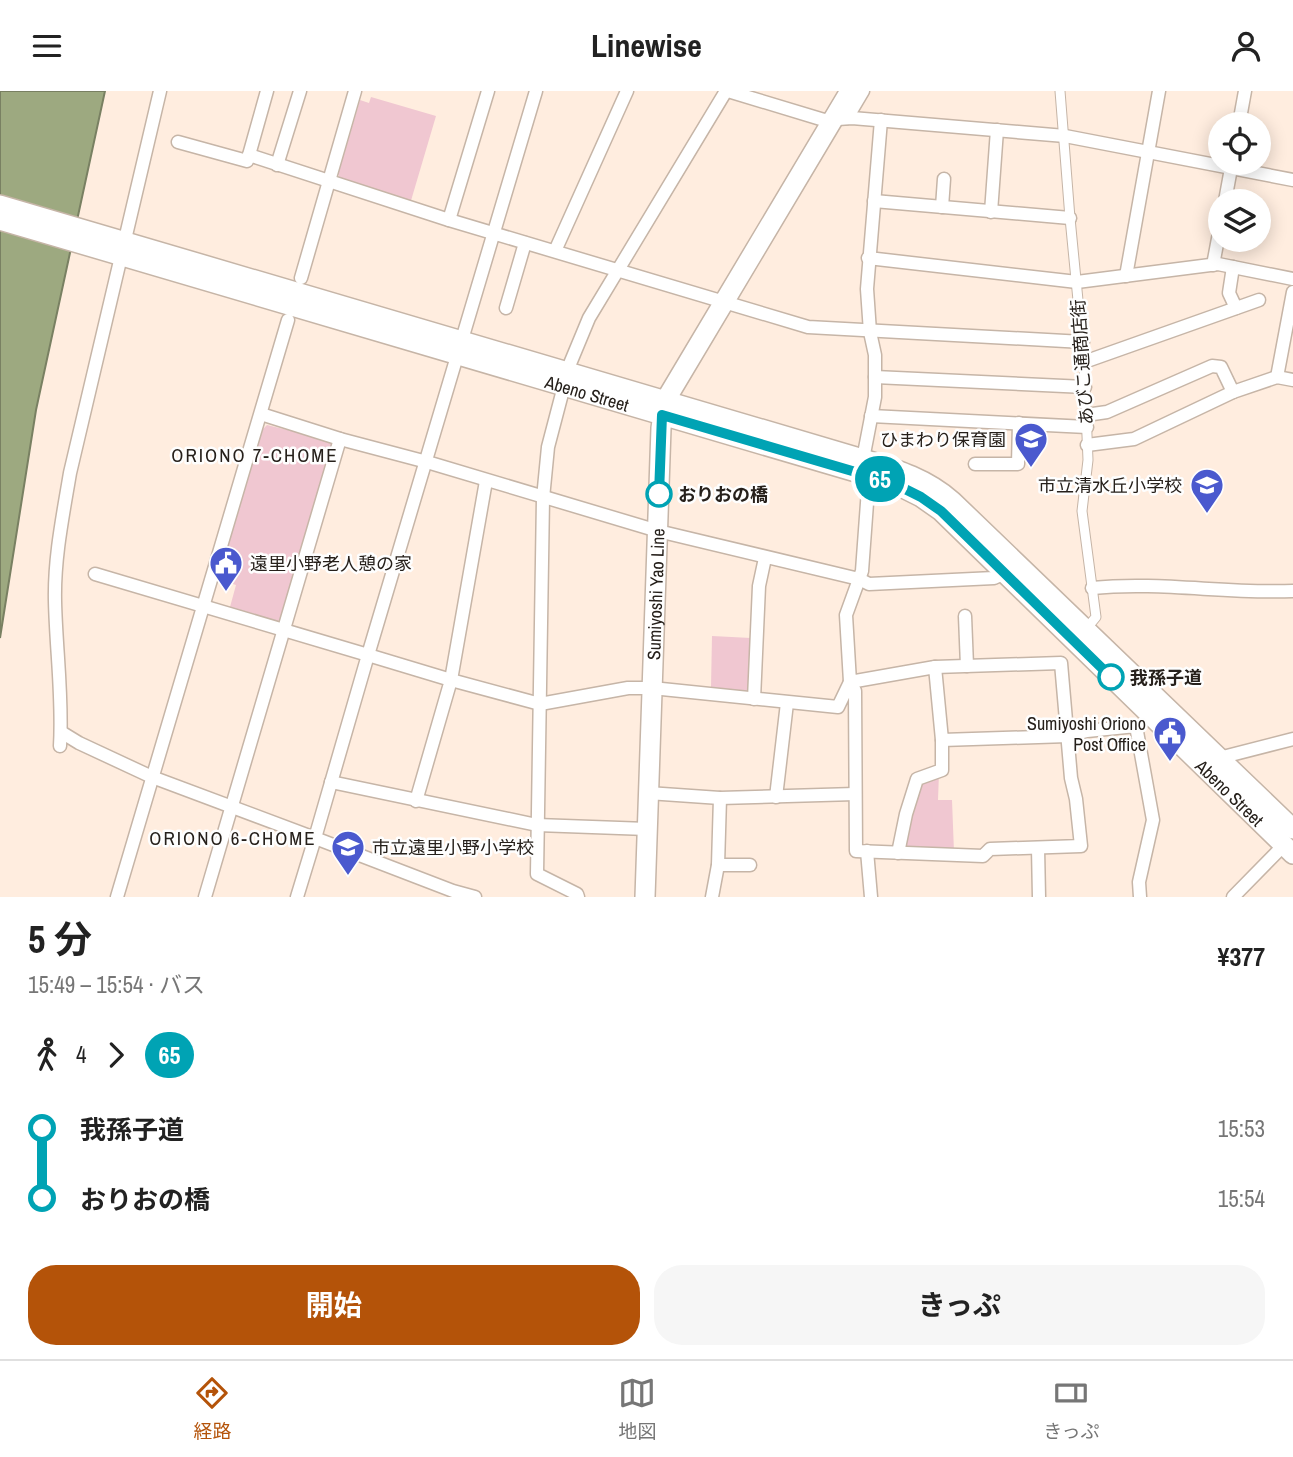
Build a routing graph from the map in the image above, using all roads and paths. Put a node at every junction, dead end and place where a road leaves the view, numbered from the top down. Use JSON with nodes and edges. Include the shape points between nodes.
{"nodes":[{"id":1,"x":160,"y":91,"type":"edge"},
{"id":2,"x":267,"y":91,"type":"edge"},
{"id":3,"x":300,"y":91,"type":"edge"},
{"id":4,"x":355,"y":91,"type":"edge"},
{"id":5,"x":488,"y":91,"type":"edge"},
{"id":6,"x":536,"y":91,"type":"edge"},
{"id":7,"x":627,"y":91,"type":"edge"},
{"id":8,"x":727,"y":91,"type":"edge"},
{"id":9,"x":840,"y":91,"type":"edge"},
{"id":10,"x":850,"y":91,"type":"edge"},
{"id":11,"x":863,"y":91,"type":"edge"},
{"id":12,"x":1060,"y":91,"type":"edge"},
{"id":13,"x":1159,"y":91,"type":"edge"},
{"id":14,"x":1245,"y":91,"type":"edge"},
{"id":15,"x":1241,"y":112,"type":"edge"},
{"id":16,"x":834,"y":119,"type":"junction"},
{"id":17,"x":881,"y":120,"type":"junction"},
{"id":18,"x":997,"y":130,"type":"junction"},
{"id":19,"x":1065,"y":136,"type":"junction"},
{"id":20,"x":178,"y":142,"type":"dead end"},
{"id":21,"x":1147,"y":152,"type":"junction"},
{"id":22,"x":249,"y":155,"type":"junction"},
{"id":23,"x":1208,"y":161,"type":"edge"},
{"id":24,"x":277,"y":165,"type":"junction"},
{"id":25,"x":1271,"y":175,"type":"edge"},
{"id":26,"x":944,"y":180,"type":"dead end"},
{"id":27,"x":1293,"y":180,"type":"edge"},
{"id":28,"x":329,"y":183,"type":"junction"},
{"id":29,"x":874,"y":201,"type":"junction"},
{"id":30,"x":0,"y":205,"type":"edge"},
{"id":31,"x":942,"y":207,"type":"junction"},
{"id":32,"x":991,"y":212,"type":"junction"},
{"id":33,"x":1070,"y":218,"type":"junction"},
{"id":34,"x":0,"y":220,"type":"edge"},
{"id":35,"x":449,"y":220,"type":"junction"},
{"id":36,"x":495,"y":234,"type":"junction"},
{"id":37,"x":525,"y":243,"type":"junction"},
{"id":38,"x":115,"y":247,"type":"junction"},
{"id":39,"x":555,"y":251,"type":"junction"},
{"id":40,"x":1215,"y":252,"type":"edge"},
{"id":41,"x":868,"y":258,"type":"junction"},
{"id":42,"x":1213,"y":265,"type":"junction"},
{"id":43,"x":1233,"y":267,"type":"junction"},
{"id":44,"x":618,"y":270,"type":"junction"},
{"id":45,"x":1126,"y":276,"type":"junction"},
{"id":46,"x":301,"y":278,"type":"dead end"},
{"id":47,"x":1293,"y":279,"type":"edge"},
{"id":48,"x":1077,"y":282,"type":"junction"},
{"id":49,"x":1293,"y":292,"type":"edge"},
{"id":50,"x":1259,"y":300,"type":"dead end"},
{"id":51,"x":725,"y":301,"type":"junction"},
{"id":52,"x":506,"y":308,"type":"dead end"},
{"id":53,"x":1236,"y":308,"type":"junction"},
{"id":54,"x":288,"y":320,"type":"dead end"},
{"id":55,"x":870,"y":332,"type":"junction"},
{"id":56,"x":1083,"y":342,"type":"junction"},
{"id":57,"x":460,"y":349,"type":"junction"},
{"id":58,"x":1084,"y":362,"type":"junction"},
{"id":59,"x":875,"y":377,"type":"junction"},
{"id":60,"x":1276,"y":377,"type":"junction"},
{"id":61,"x":566,"y":379,"type":"junction"},
{"id":62,"x":1293,"y":380,"type":"edge"},
{"id":63,"x":1085,"y":387,"type":"junction"},
{"id":64,"x":1233,"y":392,"type":"junction"},
{"id":65,"x":663,"y":408,"type":"junction"},
{"id":66,"x":261,"y":414,"type":"junction"},
{"id":67,"x":871,"y":417,"type":"junction"},
{"id":68,"x":1086,"y":421,"type":"junction"},
{"id":69,"x":1019,"y":423,"type":"junction"},
{"id":70,"x":340,"y":439,"type":"junction"},
{"id":71,"x":1087,"y":445,"type":"junction"},
{"id":72,"x":427,"y":462,"type":"junction"},
{"id":73,"x":975,"y":464,"type":"dead end"},
{"id":74,"x":866,"y":467,"type":"junction"},
{"id":75,"x":486,"y":481,"type":"junction"},
{"id":76,"x":543,"y":498,"type":"junction"},
{"id":77,"x":658,"y":531,"type":"junction"},
{"id":78,"x":765,"y":558,"type":"junction"},
{"id":79,"x":1005,"y":573,"type":"junction"},
{"id":80,"x":95,"y":574,"type":"dead end"},
{"id":81,"x":859,"y":579,"type":"junction"},
{"id":82,"x":1092,"y":588,"type":"junction"},
{"id":83,"x":1293,"y":591,"type":"edge"},
{"id":84,"x":203,"y":606,"type":"junction"},
{"id":85,"x":965,"y":616,"type":"dead end"},
{"id":86,"x":284,"y":630,"type":"junction"},
{"id":87,"x":1080,"y":635,"type":"junction"},
{"id":88,"x":368,"y":655,"type":"junction"},
{"id":89,"x":967,"y":666,"type":"junction"},
{"id":90,"x":935,"y":667,"type":"junction"},
{"id":91,"x":451,"y":680,"type":"junction"},
{"id":92,"x":850,"y":682,"type":"junction"},
{"id":93,"x":652,"y":688,"type":"junction"},
{"id":94,"x":754,"y":699,"type":"junction"},
{"id":95,"x":787,"y":703,"type":"junction"},
{"id":96,"x":540,"y":705,"type":"junction"},
{"id":97,"x":1142,"y":720,"type":"junction"},
{"id":98,"x":61,"y":732,"type":"junction"},
{"id":99,"x":1068,"y":736,"type":"junction"},
{"id":100,"x":1293,"y":739,"type":"edge"},
{"id":101,"x":942,"y":740,"type":"junction"},
{"id":102,"x":60,"y":746,"type":"dead end"},
{"id":103,"x":1219,"y":758,"type":"junction"},
{"id":104,"x":152,"y":777,"type":"junction"},
{"id":105,"x":331,"y":782,"type":"junction"},
{"id":106,"x":648,"y":793,"type":"junction"},
{"id":107,"x":855,"y":794,"type":"junction"},
{"id":108,"x":776,"y":797,"type":"junction"},
{"id":109,"x":720,"y":798,"type":"junction"},
{"id":110,"x":416,"y":801,"type":"junction"},
{"id":111,"x":231,"y":806,"type":"junction"},
{"id":112,"x":537,"y":825,"type":"junction"},
{"id":113,"x":646,"y":829,"type":"junction"},
{"id":114,"x":315,"y":838,"type":"junction"},
{"id":115,"x":1290,"y":843,"type":"edge"},
{"id":116,"x":1038,"y":848,"type":"junction"},
{"id":117,"x":867,"y":851,"type":"junction"},
{"id":118,"x":898,"y":853,"type":"junction"},
{"id":119,"x":718,"y":865,"type":"junction"},
{"id":120,"x":750,"y":865,"type":"dead end"},
{"id":121,"x":453,"y":894,"type":"edge"},
{"id":122,"x":117,"y":897,"type":"edge"},
{"id":123,"x":205,"y":897,"type":"edge"},
{"id":124,"x":297,"y":897,"type":"edge"},
{"id":125,"x":475,"y":897,"type":"edge"},
{"id":126,"x":578,"y":897,"type":"edge"},
{"id":127,"x":645,"y":897,"type":"edge"},
{"id":128,"x":712,"y":897,"type":"edge"},
{"id":129,"x":871,"y":897,"type":"edge"},
{"id":130,"x":1039,"y":897,"type":"edge"},
{"id":131,"x":1140,"y":897,"type":"edge"},
{"id":132,"x":1233,"y":897,"type":"edge"}],
"edges":[{"from":1,"to":38,"type":"street"},
{"from":2,"to":22,"type":"street"},
{"from":3,"to":24,"type":"street"},
{"from":4,"to":28,"type":"street"},
{"from":5,"to":35,"type":"street"},
{"from":6,"to":36,"type":"street"},
{"from":7,"to":39,"type":"street"},
{"from":8,"to":16,"type":"street"},
{"from":8,"to":44,"type":"street"},
{"from":9,"to":16,"type":"street"},
{"from":10,"to":16,"type":"main road","name":"Sumiyoshi Yao Line"},
{"from":11,"to":16,"type":"street"},
{"from":12,"to":19,"type":"street","name":"あびこ通商店街"},
{"from":13,"to":21,"type":"street"},
{"from":14,"to":15,"type":"street"},
{"from":16,"to":17,"type":"street"},
{"from":16,"to":51,"type":"main road","name":"Sumiyoshi Yao Line"},
{"from":17,"to":18,"type":"street"},
{"from":17,"to":29,"type":"street"},
{"from":18,"to":19,"type":"street"},
{"from":18,"to":32,"type":"street"},
{"from":19,"to":21,"type":"street"},
{"from":19,"to":33,"type":"street","name":"あびこ通商店街"},
{"from":20,"to":22,"type":"street","via":[[247,161]]},
{"from":21,"to":23,"type":"street"},
{"from":21,"to":45,"type":"street"},
{"from":22,"to":24,"type":"street"},
{"from":24,"to":28,"type":"street"},
{"from":25,"to":27,"type":"street"},
{"from":26,"to":31,"type":"street"},
{"from":28,"to":35,"type":"street"},
{"from":28,"to":46,"type":"street"},
{"from":29,"to":31,"type":"street"},
{"from":29,"to":41,"type":"street"},
{"from":30,"to":38,"type":"main road"},
{"from":31,"to":32,"type":"street"},
{"from":32,"to":33,"type":"street"},
{"from":33,"to":48,"type":"street","name":"あびこ通商店街"},
{"from":34,"to":38,"type":"main road"},
{"from":35,"to":36,"type":"street"},
{"from":36,"to":37,"type":"street"},
{"from":36,"to":57,"type":"street"},
{"from":37,"to":39,"type":"street"},
{"from":37,"to":52,"type":"street"},
{"from":38,"to":57,"type":"main road","name":"Abeno Street"},
{"from":38,"to":98,"type":"street","via":[[56,567]]},
{"from":39,"to":44,"type":"street"},
{"from":40,"to":42,"type":"street"},
{"from":41,"to":48,"type":"street"},
{"from":41,"to":55,"type":"street"},
{"from":42,"to":43,"type":"street"},
{"from":42,"to":45,"type":"street"},
{"from":43,"to":47,"type":"street"},
{"from":43,"to":53,"type":"street","via":[[1229,293]]},
{"from":44,"to":51,"type":"street"},
{"from":44,"to":61,"type":"street","via":[[589,317]]},
{"from":45,"to":48,"type":"street"},
{"from":48,"to":56,"type":"street","name":"あびこ通商店街"},
{"from":49,"to":60,"type":"street"},
{"from":50,"to":53,"type":"street"},
{"from":51,"to":55,"type":"street","via":[[808,327]]},
{"from":51,"to":65,"type":"main road","name":"Sumiyoshi Yao Line"},
{"from":53,"to":58,"type":"street"},
{"from":54,"to":66,"type":"street"},
{"from":55,"to":56,"type":"street"},
{"from":55,"to":59,"type":"street"},
{"from":56,"to":58,"type":"street","name":"あびこ通商店街"},
{"from":57,"to":61,"type":"main road","name":"Abeno Street"},
{"from":57,"to":72,"type":"street"},
{"from":58,"to":63,"type":"street","name":"あびこ通商店街"},
{"from":59,"to":63,"type":"street"},
{"from":59,"to":67,"type":"street"},
{"from":60,"to":62,"type":"street"},
{"from":60,"to":64,"type":"street"},
{"from":61,"to":65,"type":"main road","name":"Abeno Street"},
{"from":61,"to":76,"type":"street","via":[[548,447]]},
{"from":63,"to":68,"type":"street","name":"あびこ通商店街"},
{"from":64,"to":68,"type":"street","via":[[1221,367],[1212,366]]},
{"from":64,"to":71,"type":"street","via":[[1134,439]]},
{"from":65,"to":74,"type":"main road","name":"Abeno Street"},
{"from":65,"to":77,"type":"main road","name":"Sumiyoshi Yao Line"},
{"from":66,"to":70,"type":"street"},
{"from":66,"to":84,"type":"street"},
{"from":67,"to":69,"type":"street"},
{"from":67,"to":74,"type":"street"},
{"from":68,"to":69,"type":"street"},
{"from":68,"to":71,"type":"street","name":"あびこ通商店街"},
{"from":69,"to":73,"type":"street","via":[[1017,464]]},
{"from":70,"to":72,"type":"street"},
{"from":70,"to":86,"type":"street"},
{"from":71,"to":82,"type":"street","name":"あびこ通商店街","via":[[1082,512]]},
{"from":72,"to":75,"type":"street"},
{"from":72,"to":88,"type":"street"},
{"from":74,"to":79,"type":"main road","name":"Abeno Street","via":[[931,503]]},
{"from":74,"to":81,"type":"street"},
{"from":74,"to":87,"type":"main road","name":"Abeno Street","via":[[917,477],[940,491]]},
{"from":75,"to":76,"type":"street"},
{"from":75,"to":91,"type":"street"},
{"from":76,"to":77,"type":"street"},
{"from":76,"to":96,"type":"street"},
{"from":77,"to":78,"type":"street"},
{"from":77,"to":93,"type":"main road","name":"Sumiyoshi Yao Line"},
{"from":78,"to":81,"type":"street"},
{"from":78,"to":94,"type":"street","via":[[759,586]]},
{"from":79,"to":81,"type":"street","via":[[875,584]]},
{"from":79,"to":87,"type":"main road","name":"Abeno Street"},
{"from":80,"to":84,"type":"street"},
{"from":81,"to":92,"type":"street","via":[[846,615]]},
{"from":82,"to":83,"type":"street","via":[[1129,584]]},
{"from":82,"to":87,"type":"street","name":"あびこ通商店街","via":[[1096,617]]},
{"from":84,"to":86,"type":"street"},
{"from":84,"to":104,"type":"street"},
{"from":85,"to":89,"type":"street"},
{"from":86,"to":88,"type":"street"},
{"from":86,"to":111,"type":"street"},
{"from":87,"to":97,"type":"main road","name":"Abeno Street"},
{"from":87,"to":103,"type":"main road","name":"Abeno Street"},
{"from":88,"to":91,"type":"street"},
{"from":88,"to":105,"type":"street"},
{"from":89,"to":90,"type":"street"},
{"from":89,"to":99,"type":"street","via":[[1061,663]]},
{"from":90,"to":92,"type":"street"},
{"from":90,"to":101,"type":"street"},
{"from":91,"to":96,"type":"street"},
{"from":91,"to":110,"type":"street"},
{"from":92,"to":95,"type":"street","via":[[838,707]]},
{"from":92,"to":107,"type":"street","via":[[855,691]]},
{"from":93,"to":94,"type":"street"},
{"from":93,"to":96,"type":"street","via":[[628,688]]},
{"from":93,"to":106,"type":"main road","name":"Sumiyoshi Yao Line"},
{"from":94,"to":95,"type":"street"},
{"from":95,"to":108,"type":"street"},
{"from":96,"to":112,"type":"street"},
{"from":97,"to":99,"type":"street"},
{"from":97,"to":115,"type":"main road","name":"Abeno Street"},
{"from":97,"to":131,"type":"street","via":[[1153,820]]},
{"from":98,"to":102,"type":"street"},
{"from":98,"to":104,"type":"street"},
{"from":99,"to":101,"type":"street"},
{"from":99,"to":116,"type":"street","via":[[1081,846]]},
{"from":100,"to":103,"type":"street"},
{"from":101,"to":118,"type":"street","via":[[942,770],[917,779]]},
{"from":103,"to":115,"type":"main road","name":"Abeno Street"},
{"from":104,"to":111,"type":"street"},
{"from":104,"to":122,"type":"street"},
{"from":105,"to":110,"type":"street"},
{"from":105,"to":114,"type":"street"},
{"from":106,"to":109,"type":"street"},
{"from":106,"to":113,"type":"main road","name":"Sumiyoshi Yao Line"},
{"from":107,"to":108,"type":"street"},
{"from":107,"to":117,"type":"street","via":[[856,851]]},
{"from":108,"to":109,"type":"street"},
{"from":109,"to":119,"type":"street"},
{"from":110,"to":112,"type":"street"},
{"from":111,"to":114,"type":"street"},
{"from":111,"to":123,"type":"street"},
{"from":112,"to":113,"type":"street"},
{"from":112,"to":126,"type":"street","via":[[537,874]]},
{"from":113,"to":127,"type":"main road","name":"Sumiyoshi Yao Line"},
{"from":114,"to":121,"type":"street"},
{"from":114,"to":124,"type":"street"},
{"from":115,"to":132,"type":"street"},
{"from":116,"to":118,"type":"street","via":[[990,849],[983,856]]},
{"from":116,"to":130,"type":"street"},
{"from":117,"to":118,"type":"street"},
{"from":117,"to":129,"type":"street"},
{"from":119,"to":120,"type":"street"},
{"from":119,"to":128,"type":"street"},
{"from":121,"to":125,"type":"street"}]}
